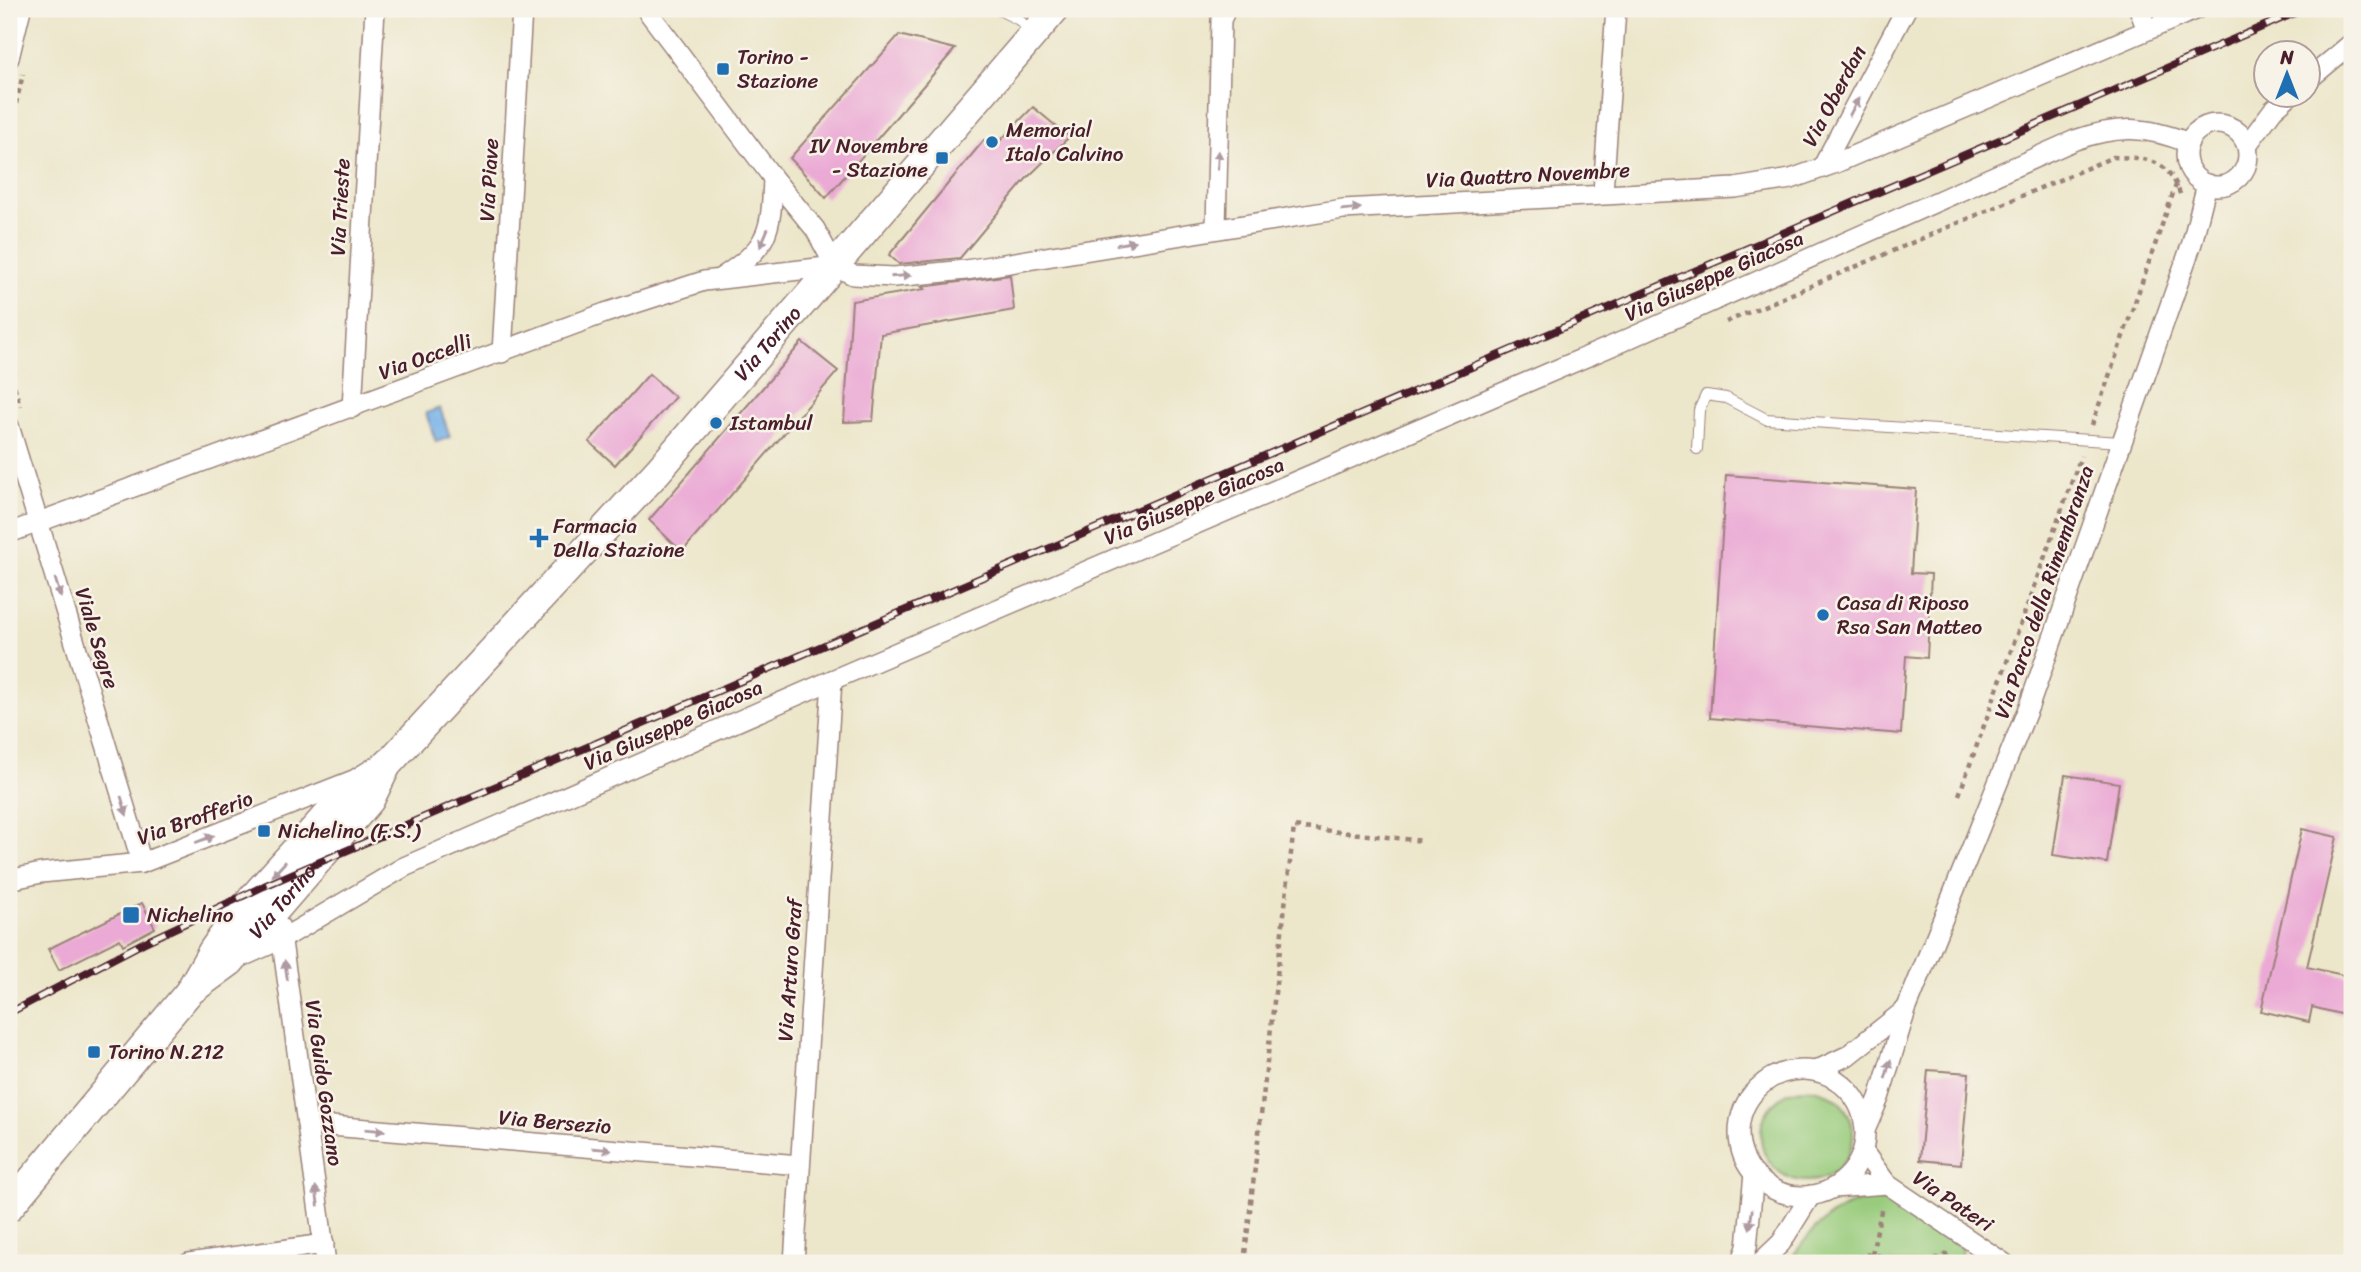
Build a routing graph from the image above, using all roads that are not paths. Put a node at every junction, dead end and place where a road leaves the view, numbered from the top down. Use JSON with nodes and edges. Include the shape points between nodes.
{"nodes":[{"id":1,"x":21,"y":9,"type":"edge"},
{"id":2,"x":374,"y":9,"type":"edge"},
{"id":3,"x":522,"y":9,"type":"edge"},
{"id":4,"x":646,"y":9,"type":"edge"},
{"id":5,"x":998,"y":9,"type":"edge"},
{"id":6,"x":1055,"y":9,"type":"edge"},
{"id":7,"x":1226,"y":9,"type":"edge"},
{"id":8,"x":1616,"y":9,"type":"edge"},
{"id":9,"x":1906,"y":9,"type":"edge"},
{"id":10,"x":2139,"y":9,"type":"edge"},
{"id":11,"x":2197,"y":9,"type":"edge"},
{"id":12,"x":2147,"y":30,"type":"junction"},
{"id":13,"x":1033,"y":34,"type":"junction"},
{"id":14,"x":2352,"y":43,"type":"edge"},
{"id":15,"x":9,"y":58,"type":"edge"},
{"id":16,"x":2322,"y":68,"type":"edge"},
{"id":17,"x":2275,"y":108,"type":"edge"},
{"id":18,"x":2273,"y":110,"type":"junction"},
{"id":19,"x":2226,"y":125,"type":"junction"},
{"id":20,"x":2189,"y":143,"type":"junction"},
{"id":21,"x":2247,"y":145,"type":"junction"},
{"id":22,"x":1822,"y":168,"type":"junction"},
{"id":23,"x":773,"y":178,"type":"junction"},
{"id":24,"x":2207,"y":184,"type":"junction"},
{"id":25,"x":1603,"y":192,"type":"junction"},
{"id":26,"x":1216,"y":228,"type":"junction"},
{"id":27,"x":835,"y":266,"type":"junction"},
{"id":28,"x":721,"y":279,"type":"junction"},
{"id":29,"x":502,"y":353,"type":"junction"},
{"id":30,"x":352,"y":408,"type":"junction"},
{"id":31,"x":9,"y":426,"type":"edge"},
{"id":32,"x":2121,"y":442,"type":"junction"},
{"id":33,"x":1697,"y":449,"type":"dead end"},
{"id":34,"x":38,"y":523,"type":"junction"},
{"id":35,"x":9,"y":533,"type":"edge"},
{"id":36,"x":832,"y":680,"type":"junction"},
{"id":37,"x":387,"y":765,"type":"junction"},
{"id":38,"x":330,"y":798,"type":"junction"},
{"id":39,"x":142,"y":863,"type":"junction"},
{"id":40,"x":9,"y":880,"type":"edge"},
{"id":41,"x":276,"y":909,"type":"junction"},
{"id":42,"x":282,"y":939,"type":"junction"},
{"id":43,"x":230,"y":962,"type":"junction"},
{"id":44,"x":189,"y":992,"type":"junction"},
{"id":45,"x":1906,"y":1010,"type":"junction"},
{"id":46,"x":1815,"y":1071,"type":"junction"},
{"id":47,"x":307,"y":1124,"type":"junction"},
{"id":48,"x":1866,"y":1128,"type":"junction"},
{"id":49,"x":1863,"y":1151,"type":"junction"},
{"id":50,"x":800,"y":1165,"type":"junction"},
{"id":51,"x":1754,"y":1174,"type":"junction"},
{"id":52,"x":1887,"y":1184,"type":"junction"},
{"id":53,"x":1833,"y":1188,"type":"junction"},
{"id":54,"x":1811,"y":1195,"type":"junction"},
{"id":55,"x":9,"y":1207,"type":"edge"},
{"id":56,"x":325,"y":1254,"type":"edge"},
{"id":57,"x":189,"y":1263,"type":"edge"},
{"id":58,"x":794,"y":1263,"type":"edge"},
{"id":59,"x":1741,"y":1263,"type":"edge"},
{"id":60,"x":1762,"y":1263,"type":"edge"},
{"id":61,"x":2004,"y":1263,"type":"edge"}],
"edges":[{"from":1,"to":15,"type":"street"},
{"from":2,"to":30,"type":"street","name":"Via Trieste"},
{"from":3,"to":29,"type":"street","name":"Via Piave"},
{"from":4,"to":23,"type":"street"},
{"from":5,"to":13,"type":"lane"},
{"from":6,"to":13,"type":"main road","name":"Via Torino"},
{"from":26,"to":7,"type":"street","one_way":true},
{"from":8,"to":25,"type":"street"},
{"from":22,"to":9,"type":"street","name":"Via Oberdan","one_way":true},
{"from":10,"to":12,"type":"street"},
{"from":11,"to":12,"type":"street","name":"Via Quattro Novembre"},
{"from":12,"to":22,"type":"street","name":"Via Quattro Novembre"},
{"from":13,"to":27,"type":"main road","name":"Via Torino"},
{"from":14,"to":16,"type":"street"},
{"from":17,"to":18,"type":"street"},
{"from":18,"to":19,"type":"street"},
{"from":18,"to":21,"type":"street"},
{"from":19,"to":20,"type":"street","via":[[2204,127]]},
{"from":19,"to":21,"type":"street"},
{"from":20,"to":24,"type":"street","via":[[2189,167]]},
{"from":20,"to":36,"type":"street","name":"Via Giuseppe Giacosa","via":[[2140,130],[2108,129],[2075,140],[1621,342]]},
{"from":21,"to":24,"type":"street","via":[[2248,157],[2239,177],[2218,186]]},
{"from":22,"to":25,"type":"street","name":"Via Quattro Novembre","via":[[1791,179],[1735,188]]},
{"from":23,"to":27,"type":"street","via":[[816,229]]},
{"from":23,"to":28,"type":"street","one_way":true,"via":[[771,220],[760,248]]},
{"from":24,"to":32,"type":"street","name":"Via Parco della Rimembranza","via":[[2192,243]]},
{"from":26,"to":25,"type":"street","name":"Via Quattro Novembre","one_way":true,"via":[[1343,209]]},
{"from":27,"to":26,"type":"street","name":"Via Quattro Novembre","one_way":true,"via":[[853,275],[894,277],[966,270]]},
{"from":27,"to":28,"type":"street","name":"Via Occelli"},
{"from":27,"to":37,"type":"main road","name":"Via Torino","via":[[658,471]]},
{"from":28,"to":29,"type":"street","name":"Via Occelli","via":[[605,313]]},
{"from":29,"to":30,"type":"street","name":"Via Occelli"},
{"from":30,"to":34,"type":"street","name":"Via Occelli"},
{"from":31,"to":34,"type":"street","name":"Viale Segre"},
{"from":32,"to":33,"type":"lane","via":[[1766,419],[1726,398],[1706,395],[1699,411]]},
{"from":32,"to":45,"type":"street","name":"Via Parco della Rimembranza","via":[[2029,706]]},
{"from":34,"to":35,"type":"street","name":"Via Occelli"},
{"from":34,"to":39,"type":"street","name":"Viale Segre","one_way":true},
{"from":36,"to":42,"type":"street","name":"Via Giuseppe Giacosa","via":[[404,867]]},
{"from":36,"to":50,"type":"street","name":"Via Arturo Graf"},
{"from":37,"to":38,"type":"main road","name":"Via Torino"},
{"from":37,"to":41,"type":"main road","name":"Via Torino","via":[[370,800]]},
{"from":39,"to":38,"type":"street","name":"Via Brofferio","one_way":true},
{"from":38,"to":44,"type":"main road","name":"Via Torino","one_way":true,"via":[[240,912]]},
{"from":39,"to":40,"type":"street","name":"Via Brofferio"},
{"from":41,"to":42,"type":"street","name":"Via Guido Gozzano"},
{"from":41,"to":43,"type":"main road","name":"Via Torino"},
{"from":42,"to":43,"type":"street","name":"Via Giuseppe Giacosa"},
{"from":47,"to":42,"type":"street","name":"Via Guido Gozzano","one_way":true},
{"from":43,"to":44,"type":"main road","name":"Via Torino"},
{"from":44,"to":55,"type":"main road","name":"Via Torino"},
{"from":45,"to":46,"type":"street","via":[[1847,1056]]},
{"from":48,"to":45,"type":"street","name":"Via Parco della Rimembranza","one_way":true,"via":[[1880,1098]]},
{"from":46,"to":48,"type":"street","name":"Via Pateri","via":[[1830,1076],[1855,1097]]},
{"from":46,"to":51,"type":"street","via":[[1800,1070],[1770,1079],[1748,1101],[1739,1131]]},
{"from":47,"to":50,"type":"street","name":"Via Bersezio","one_way":true},
{"from":56,"to":47,"type":"street","name":"Via Guido Gozzano","one_way":true},
{"from":48,"to":49,"type":"street","name":"Via Pateri"},
{"from":49,"to":52,"type":"street"},
{"from":49,"to":53,"type":"street","name":"Via Pateri","via":[[1857,1166]]},
{"from":50,"to":58,"type":"street","name":"Via Arturo Graf"},
{"from":51,"to":54,"type":"street","name":"Via Pateri","via":[[1780,1192]]},
{"from":51,"to":59,"type":"street","one_way":true,"via":[[1747,1247]]},
{"from":52,"to":53,"type":"street","name":"Via Pateri"},
{"from":52,"to":61,"type":"street","name":"Via Pateri"},
{"from":53,"to":54,"type":"street","name":"Via Pateri"},
{"from":54,"to":60,"type":"street","via":[[1781,1243]]},
{"from":56,"to":57,"type":"street"}]}
